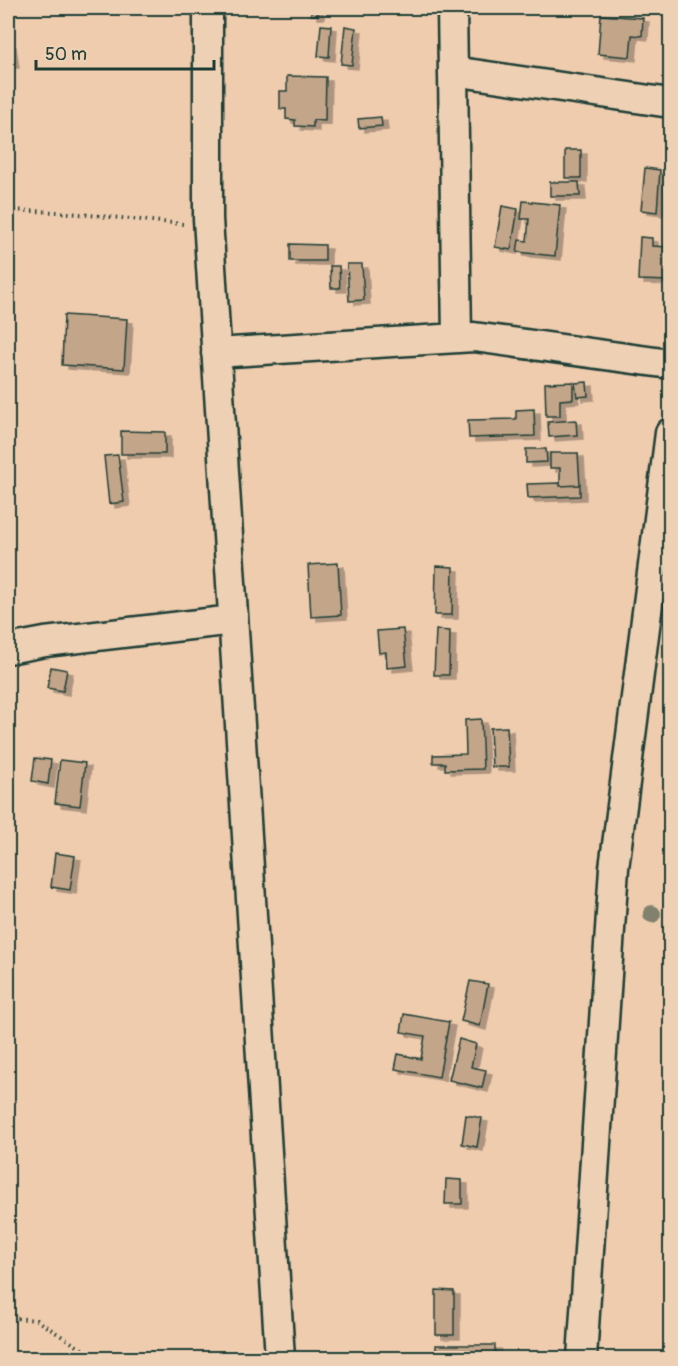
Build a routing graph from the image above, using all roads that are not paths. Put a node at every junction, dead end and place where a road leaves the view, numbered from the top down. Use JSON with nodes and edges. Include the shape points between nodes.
{"nodes":[{"id":1,"x":208,"y":8,"type":"edge"},
{"id":2,"x":452,"y":8,"type":"edge"},
{"id":3,"x":453,"y":71,"type":"junction"},
{"id":4,"x":670,"y":103,"type":"edge"},
{"id":5,"x":457,"y":338,"type":"junction"},
{"id":6,"x":216,"y":353,"type":"junction"},
{"id":7,"x":670,"y":364,"type":"edge"},
{"id":8,"x":670,"y":433,"type":"edge"},
{"id":9,"x":233,"y":620,"type":"junction"},
{"id":10,"x":8,"y":649,"type":"edge"},
{"id":11,"x":280,"y":1359,"type":"edge"},
{"id":12,"x":582,"y":1359,"type":"edge"}],
"edges":[{"from":1,"to":6,"type":"street","via":[[208,226]]},
{"from":2,"to":3,"type":"street"},
{"from":3,"to":4,"type":"street"},
{"from":3,"to":5,"type":"street"},
{"from":5,"to":6,"type":"street"},
{"from":5,"to":7,"type":"street","via":[[474,336]]},
{"from":6,"to":9,"type":"street"},
{"from":8,"to":12,"type":"street","via":[[614,868]]},
{"from":9,"to":10,"type":"street"},
{"from":9,"to":11,"type":"street"}]}
